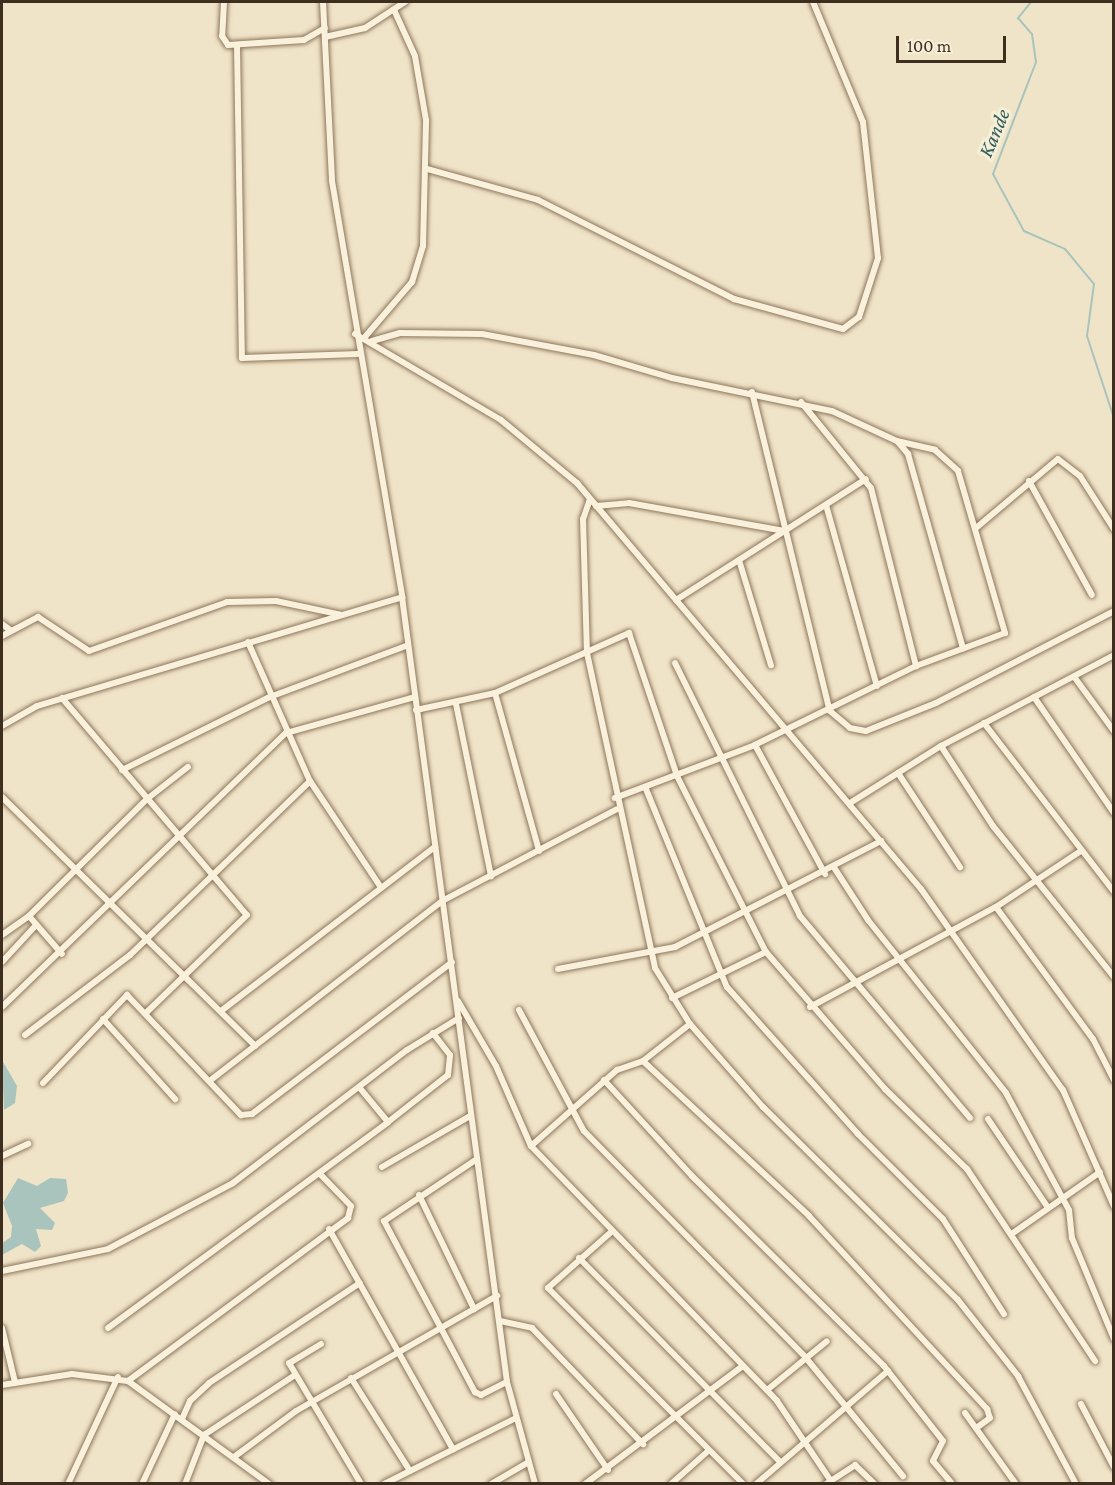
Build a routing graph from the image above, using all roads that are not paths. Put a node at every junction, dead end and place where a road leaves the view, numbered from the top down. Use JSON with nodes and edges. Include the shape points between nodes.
{"nodes":[{"id":1,"x":224,"y":2,"type":"edge"},
{"id":2,"x":323,"y":2,"type":"edge"},
{"id":3,"x":405,"y":2,"type":"edge"},
{"id":4,"x":813,"y":2,"type":"edge"},
{"id":5,"x":394,"y":10,"type":"junction"},
{"id":6,"x":325,"y":28,"type":"junction"},
{"id":7,"x":325,"y":38,"type":"junction"},
{"id":8,"x":237,"y":45,"type":"junction"},
{"id":9,"x":427,"y":169,"type":"junction"},
{"id":10,"x":356,"y":333,"type":"junction"},
{"id":11,"x":364,"y":338,"type":"junction"},
{"id":12,"x":372,"y":341,"type":"junction"},
{"id":13,"x":358,"y":354,"type":"junction"},
{"id":14,"x":752,"y":392,"type":"junction"},
{"id":15,"x":801,"y":402,"type":"junction"},
{"id":16,"x":897,"y":441,"type":"junction"},
{"id":17,"x":866,"y":479,"type":"junction"},
{"id":18,"x":1029,"y":481,"type":"junction"},
{"id":19,"x":590,"y":499,"type":"junction"},
{"id":20,"x":826,"y":505,"type":"junction"},
{"id":21,"x":596,"y":506,"type":"junction"},
{"id":22,"x":976,"y":528,"type":"junction"},
{"id":23,"x":1113,"y":529,"type":"edge"},
{"id":24,"x":784,"y":531,"type":"junction"},
{"id":25,"x":739,"y":560,"type":"junction"},
{"id":26,"x":1092,"y":595,"type":"dead end"},
{"id":27,"x":402,"y":597,"type":"junction"},
{"id":28,"x":676,"y":600,"type":"junction"},
{"id":29,"x":1113,"y":611,"type":"edge"},
{"id":30,"x":344,"y":615,"type":"junction"},
{"id":31,"x":2,"y":624,"type":"edge"},
{"id":32,"x":10,"y":630,"type":"junction"},
{"id":33,"x":2,"y":636,"type":"edge"},
{"id":34,"x":248,"y":642,"type":"junction"},
{"id":35,"x":408,"y":645,"type":"junction"},
{"id":36,"x":963,"y":648,"type":"junction"},
{"id":37,"x":587,"y":653,"type":"junction"},
{"id":38,"x":1113,"y":655,"type":"edge"},
{"id":39,"x":675,"y":663,"type":"dead end"},
{"id":40,"x":771,"y":665,"type":"dead end"},
{"id":41,"x":916,"y":666,"type":"junction"},
{"id":42,"x":1075,"y":678,"type":"junction"},
{"id":43,"x":877,"y":686,"type":"junction"},
{"id":44,"x":495,"y":693,"type":"junction"},
{"id":45,"x":270,"y":697,"type":"junction"},
{"id":46,"x":415,"y":697,"type":"junction"},
{"id":47,"x":1034,"y":697,"type":"junction"},
{"id":48,"x":62,"y":698,"type":"junction"},
{"id":49,"x":456,"y":704,"type":"junction"},
{"id":50,"x":416,"y":710,"type":"junction"},
{"id":51,"x":830,"y":711,"type":"junction"},
{"id":52,"x":984,"y":723,"type":"junction"},
{"id":53,"x":2,"y":726,"type":"edge"},
{"id":54,"x":787,"y":731,"type":"junction"},
{"id":55,"x":1113,"y":731,"type":"edge"},
{"id":56,"x":286,"y":733,"type":"junction"},
{"id":57,"x":755,"y":745,"type":"junction"},
{"id":58,"x":941,"y":746,"type":"junction"},
{"id":59,"x":722,"y":759,"type":"junction"},
{"id":60,"x":188,"y":767,"type":"dead end"},
{"id":61,"x":122,"y":770,"type":"junction"},
{"id":62,"x":897,"y":773,"type":"junction"},
{"id":63,"x":677,"y":776,"type":"junction"},
{"id":64,"x":310,"y":781,"type":"junction"},
{"id":65,"x":646,"y":789,"type":"junction"},
{"id":66,"x":615,"y":798,"type":"junction"},
{"id":67,"x":147,"y":799,"type":"junction"},
{"id":68,"x":2,"y":801,"type":"edge"},
{"id":69,"x":850,"y":803,"type":"junction"},
{"id":70,"x":617,"y":809,"type":"junction"},
{"id":71,"x":1113,"y":813,"type":"edge"},
{"id":72,"x":181,"y":837,"type":"junction"},
{"id":73,"x":881,"y":841,"type":"junction"},
{"id":74,"x":435,"y":847,"type":"junction"},
{"id":75,"x":539,"y":851,"type":"junction"},
{"id":76,"x":1081,"y":851,"type":"junction"},
{"id":77,"x":960,"y":867,"type":"dead end"},
{"id":78,"x":78,"y":868,"type":"junction"},
{"id":79,"x":835,"y":869,"type":"junction"},
{"id":80,"x":825,"y":874,"type":"junction"},
{"id":81,"x":491,"y":876,"type":"junction"},
{"id":82,"x":215,"y":879,"type":"junction"},
{"id":83,"x":1039,"y":880,"type":"junction"},
{"id":84,"x":380,"y":886,"type":"junction"},
{"id":85,"x":789,"y":892,"type":"junction"},
{"id":86,"x":1113,"y":892,"type":"edge"},
{"id":87,"x":444,"y":900,"type":"junction"},
{"id":88,"x":114,"y":903,"type":"junction"},
{"id":89,"x":996,"y":907,"type":"junction"},
{"id":90,"x":746,"y":915,"type":"junction"},
{"id":91,"x":29,"y":916,"type":"junction"},
{"id":92,"x":36,"y":925,"type":"junction"},
{"id":93,"x":951,"y":932,"type":"junction"},
{"id":94,"x":2,"y":935,"type":"edge"},
{"id":95,"x":703,"y":935,"type":"junction"},
{"id":96,"x":148,"y":937,"type":"junction"},
{"id":97,"x":652,"y":952,"type":"junction"},
{"id":98,"x":766,"y":952,"type":"junction"},
{"id":99,"x":62,"y":954,"type":"junction"},
{"id":100,"x":899,"y":960,"type":"junction"},
{"id":101,"x":2,"y":962,"type":"edge"},
{"id":102,"x":452,"y":962,"type":"junction"},
{"id":103,"x":558,"y":969,"type":"dead end"},
{"id":104,"x":719,"y":976,"type":"junction"},
{"id":105,"x":1113,"y":976,"type":"edge"},
{"id":106,"x":186,"y":979,"type":"junction"},
{"id":107,"x":856,"y":984,"type":"junction"},
{"id":108,"x":672,"y":998,"type":"junction"},
{"id":109,"x":457,"y":1000,"type":"junction"},
{"id":110,"x":2,"y":1007,"type":"edge"},
{"id":111,"x":810,"y":1007,"type":"junction"},
{"id":112,"x":519,"y":1010,"type":"dead end"},
{"id":113,"x":221,"y":1011,"type":"junction"},
{"id":114,"x":147,"y":1012,"type":"junction"},
{"id":115,"x":459,"y":1018,"type":"junction"},
{"id":116,"x":103,"y":1019,"type":"junction"},
{"id":117,"x":690,"y":1024,"type":"junction"},
{"id":118,"x":433,"y":1034,"type":"junction"},
{"id":119,"x":25,"y":1035,"type":"dead end"},
{"id":120,"x":255,"y":1046,"type":"junction"},
{"id":121,"x":643,"y":1061,"type":"junction"},
{"id":122,"x":212,"y":1079,"type":"junction"},
{"id":123,"x":604,"y":1080,"type":"junction"},
{"id":124,"x":1113,"y":1080,"type":"edge"},
{"id":125,"x":43,"y":1083,"type":"dead end"},
{"id":126,"x":359,"y":1087,"type":"junction"},
{"id":127,"x":175,"y":1099,"type":"dead end"},
{"id":128,"x":571,"y":1109,"type":"junction"},
{"id":129,"x":470,"y":1116,"type":"junction"},
{"id":130,"x":970,"y":1118,"type":"dead end"},
{"id":131,"x":988,"y":1119,"type":"dead end"},
{"id":132,"x":388,"y":1122,"type":"junction"},
{"id":133,"x":28,"y":1144,"type":"dead end"},
{"id":134,"x":531,"y":1146,"type":"junction"},
{"id":135,"x":2,"y":1156,"type":"edge"},
{"id":136,"x":477,"y":1159,"type":"junction"},
{"id":137,"x":382,"y":1167,"type":"dead end"},
{"id":138,"x":1100,"y":1172,"type":"junction"},
{"id":139,"x":321,"y":1175,"type":"junction"},
{"id":140,"x":419,"y":1195,"type":"junction"},
{"id":141,"x":1062,"y":1196,"type":"junction"},
{"id":142,"x":1047,"y":1206,"type":"junction"},
{"id":143,"x":1113,"y":1206,"type":"edge"},
{"id":144,"x":329,"y":1229,"type":"junction"},
{"id":145,"x":610,"y":1233,"type":"junction"},
{"id":146,"x":1013,"y":1233,"type":"junction"},
{"id":147,"x":579,"y":1258,"type":"junction"},
{"id":148,"x":2,"y":1271,"type":"edge"},
{"id":149,"x":360,"y":1283,"type":"junction"},
{"id":150,"x":497,"y":1296,"type":"junction"},
{"id":151,"x":474,"y":1309,"type":"junction"},
{"id":152,"x":1004,"y":1314,"type":"dead end"},
{"id":153,"x":500,"y":1322,"type":"junction"},
{"id":154,"x":2,"y":1328,"type":"edge"},
{"id":155,"x":108,"y":1328,"type":"dead end"},
{"id":156,"x":441,"y":1329,"type":"junction"},
{"id":157,"x":1113,"y":1339,"type":"edge"},
{"id":158,"x":827,"y":1341,"type":"dead end"},
{"id":159,"x":321,"y":1344,"type":"dead end"},
{"id":160,"x":397,"y":1353,"type":"junction"},
{"id":161,"x":806,"y":1358,"type":"junction"},
{"id":162,"x":1095,"y":1361,"type":"dead end"},
{"id":163,"x":743,"y":1366,"type":"junction"},
{"id":164,"x":888,"y":1371,"type":"junction"},
{"id":165,"x":295,"y":1375,"type":"junction"},
{"id":166,"x":118,"y":1377,"type":"junction"},
{"id":167,"x":351,"y":1378,"type":"junction"},
{"id":168,"x":128,"y":1381,"type":"junction"},
{"id":169,"x":15,"y":1382,"type":"junction"},
{"id":170,"x":507,"y":1382,"type":"junction"},
{"id":171,"x":2,"y":1385,"type":"edge"},
{"id":172,"x":767,"y":1390,"type":"junction"},
{"id":173,"x":556,"y":1394,"type":"dead end"},
{"id":174,"x":711,"y":1395,"type":"junction"},
{"id":175,"x":308,"y":1403,"type":"junction"},
{"id":176,"x":1080,"y":1404,"type":"dead end"},
{"id":177,"x":846,"y":1405,"type":"junction"},
{"id":178,"x":965,"y":1413,"type":"dead end"},
{"id":179,"x":175,"y":1414,"type":"junction"},
{"id":180,"x":676,"y":1418,"type":"junction"},
{"id":181,"x":182,"y":1419,"type":"junction"},
{"id":182,"x":514,"y":1419,"type":"junction"},
{"id":183,"x":976,"y":1428,"type":"junction"},
{"id":184,"x":204,"y":1435,"type":"junction"},
{"id":185,"x":805,"y":1437,"type":"junction"},
{"id":186,"x":643,"y":1444,"type":"junction"},
{"id":187,"x":453,"y":1449,"type":"junction"},
{"id":188,"x":707,"y":1452,"type":"junction"},
{"id":189,"x":234,"y":1457,"type":"junction"},
{"id":190,"x":779,"y":1461,"type":"junction"},
{"id":191,"x":527,"y":1463,"type":"junction"},
{"id":192,"x":1113,"y":1467,"type":"edge"},
{"id":193,"x":608,"y":1470,"type":"junction"},
{"id":194,"x":410,"y":1471,"type":"junction"},
{"id":195,"x":903,"y":1476,"type":"dead end"},
{"id":196,"x":833,"y":1481,"type":"edge"},
{"id":197,"x":264,"y":1482,"type":"edge"},
{"id":198,"x":68,"y":1484,"type":"edge"},
{"id":199,"x":142,"y":1484,"type":"edge"},
{"id":200,"x":185,"y":1484,"type":"edge"},
{"id":201,"x":361,"y":1484,"type":"edge"},
{"id":202,"x":384,"y":1484,"type":"edge"},
{"id":203,"x":491,"y":1484,"type":"edge"},
{"id":204,"x":535,"y":1484,"type":"edge"},
{"id":205,"x":585,"y":1484,"type":"edge"},
{"id":206,"x":671,"y":1484,"type":"edge"},
{"id":207,"x":743,"y":1484,"type":"edge"},
{"id":208,"x":756,"y":1484,"type":"edge"},
{"id":209,"x":826,"y":1484,"type":"edge"},
{"id":210,"x":875,"y":1484,"type":"edge"},
{"id":211,"x":952,"y":1484,"type":"edge"},
{"id":212,"x":1016,"y":1484,"type":"edge"},
{"id":213,"x":1076,"y":1484,"type":"edge"}],
"edges":[{"from":1,"to":8,"type":"street","via":[[223,41]]},
{"from":2,"to":6,"type":"street"},
{"from":3,"to":5,"type":"street"},
{"from":4,"to":9,"type":"street","via":[[863,122],[878,258],[859,317],[843,329],[734,299],[538,200]]},
{"from":5,"to":7,"type":"street","via":[[365,28]]},
{"from":5,"to":9,"type":"street","via":[[415,56],[426,120]]},
{"from":6,"to":7,"type":"street"},
{"from":6,"to":8,"type":"street","via":[[304,40]]},
{"from":7,"to":10,"type":"street","via":[[332,181]]},
{"from":8,"to":13,"type":"street","via":[[242,358]]},
{"from":9,"to":11,"type":"street","via":[[423,246],[412,282]]},
{"from":10,"to":11,"type":"street"},
{"from":10,"to":13,"type":"street"},
{"from":11,"to":12,"type":"street"},
{"from":12,"to":14,"type":"street","via":[[400,333],[482,334]]},
{"from":12,"to":19,"type":"street","via":[[501,420]]},
{"from":13,"to":27,"type":"street"},
{"from":14,"to":15,"type":"street"},
{"from":14,"to":24,"type":"street"},
{"from":15,"to":16,"type":"street"},
{"from":15,"to":17,"type":"street"},
{"from":16,"to":22,"type":"street","via":[[947,459],[966,488]]},
{"from":16,"to":36,"type":"street","via":[[908,454]]},
{"from":17,"to":20,"type":"street"},
{"from":17,"to":41,"type":"street"},
{"from":18,"to":22,"type":"street"},
{"from":18,"to":23,"type":"street","via":[[1064,460]]},
{"from":18,"to":26,"type":"street"},
{"from":19,"to":21,"type":"street"},
{"from":19,"to":37,"type":"street","via":[[583,519]]},
{"from":20,"to":24,"type":"street"},
{"from":20,"to":43,"type":"street"},
{"from":21,"to":24,"type":"street","via":[[629,503]]},
{"from":21,"to":28,"type":"street"},
{"from":22,"to":36,"type":"street","via":[[1006,630]]},
{"from":24,"to":25,"type":"street"},
{"from":24,"to":51,"type":"street"},
{"from":25,"to":28,"type":"street"},
{"from":25,"to":40,"type":"street"},
{"from":27,"to":30,"type":"street"},
{"from":27,"to":35,"type":"street"},
{"from":28,"to":54,"type":"street"},
{"from":29,"to":51,"type":"street","via":[[979,683],[866,731],[850,728]]},
{"from":30,"to":32,"type":"street","via":[[276,601],[227,602],[88,651],[38,617]]},
{"from":30,"to":34,"type":"street"},
{"from":31,"to":32,"type":"street"},
{"from":32,"to":33,"type":"street"},
{"from":34,"to":45,"type":"street"},
{"from":34,"to":48,"type":"street"},
{"from":35,"to":45,"type":"street"},
{"from":35,"to":46,"type":"street"},
{"from":36,"to":41,"type":"street"},
{"from":37,"to":44,"type":"street"},
{"from":37,"to":63,"type":"street","via":[[629,633]]},
{"from":37,"to":66,"type":"street"},
{"from":38,"to":42,"type":"street"},
{"from":39,"to":59,"type":"street"},
{"from":41,"to":43,"type":"street"},
{"from":42,"to":47,"type":"street"},
{"from":42,"to":55,"type":"street"},
{"from":43,"to":51,"type":"street"},
{"from":44,"to":49,"type":"street"},
{"from":44,"to":75,"type":"street"},
{"from":45,"to":56,"type":"street"},
{"from":45,"to":61,"type":"street"},
{"from":46,"to":50,"type":"street"},
{"from":46,"to":56,"type":"street"},
{"from":47,"to":52,"type":"street"},
{"from":47,"to":71,"type":"street"},
{"from":48,"to":53,"type":"street"},
{"from":48,"to":61,"type":"street"},
{"from":49,"to":50,"type":"street"},
{"from":49,"to":81,"type":"street"},
{"from":50,"to":74,"type":"street"},
{"from":51,"to":54,"type":"street"},
{"from":52,"to":58,"type":"street"},
{"from":52,"to":76,"type":"street"},
{"from":54,"to":57,"type":"street"},
{"from":54,"to":69,"type":"street"},
{"from":56,"to":64,"type":"street"},
{"from":56,"to":72,"type":"street"},
{"from":57,"to":59,"type":"street"},
{"from":57,"to":80,"type":"street"},
{"from":58,"to":62,"type":"street"},
{"from":58,"to":83,"type":"street","via":[[993,826]]},
{"from":59,"to":63,"type":"street"},
{"from":59,"to":85,"type":"street"},
{"from":60,"to":67,"type":"street"},
{"from":61,"to":67,"type":"street"},
{"from":62,"to":69,"type":"street"},
{"from":62,"to":77,"type":"street"},
{"from":63,"to":65,"type":"street"},
{"from":63,"to":90,"type":"street"},
{"from":64,"to":82,"type":"street"},
{"from":64,"to":84,"type":"street"},
{"from":65,"to":66,"type":"street"},
{"from":65,"to":95,"type":"street"},
{"from":66,"to":70,"type":"street"},
{"from":67,"to":72,"type":"street"},
{"from":67,"to":78,"type":"street"},
{"from":68,"to":78,"type":"street"},
{"from":69,"to":73,"type":"street"},
{"from":70,"to":75,"type":"street"},
{"from":70,"to":97,"type":"street"},
{"from":72,"to":82,"type":"street"},
{"from":72,"to":88,"type":"street"},
{"from":73,"to":79,"type":"street"},
{"from":73,"to":93,"type":"street"},
{"from":74,"to":84,"type":"street"},
{"from":74,"to":87,"type":"street"},
{"from":75,"to":81,"type":"street"},
{"from":76,"to":83,"type":"street"},
{"from":76,"to":86,"type":"street"},
{"from":78,"to":88,"type":"street"},
{"from":78,"to":91,"type":"street"},
{"from":79,"to":80,"type":"street"},
{"from":79,"to":100,"type":"street"},
{"from":80,"to":85,"type":"street"},
{"from":81,"to":87,"type":"street"},
{"from":82,"to":96,"type":"street"},
{"from":82,"to":106,"type":"street","via":[[247,918]]},
{"from":83,"to":89,"type":"street"},
{"from":83,"to":105,"type":"street"},
{"from":84,"to":113,"type":"street"},
{"from":85,"to":90,"type":"street"},
{"from":85,"to":107,"type":"street","via":[[800,916]]},
{"from":87,"to":102,"type":"street"},
{"from":87,"to":120,"type":"street"},
{"from":88,"to":96,"type":"street"},
{"from":88,"to":99,"type":"street"},
{"from":89,"to":93,"type":"street"},
{"from":89,"to":124,"type":"street","via":[[1093,1038]]},
{"from":90,"to":95,"type":"street"},
{"from":90,"to":98,"type":"street"},
{"from":91,"to":92,"type":"street"},
{"from":91,"to":94,"type":"street"},
{"from":92,"to":99,"type":"street"},
{"from":92,"to":101,"type":"street"},
{"from":93,"to":100,"type":"street"},
{"from":93,"to":138,"type":"street","via":[[1063,1090]]},
{"from":95,"to":97,"type":"street"},
{"from":95,"to":104,"type":"street"},
{"from":96,"to":106,"type":"street"},
{"from":96,"to":119,"type":"street"},
{"from":97,"to":103,"type":"street"},
{"from":97,"to":108,"type":"street"},
{"from":98,"to":104,"type":"street"},
{"from":98,"to":111,"type":"street"},
{"from":99,"to":110,"type":"street"},
{"from":100,"to":107,"type":"street"},
{"from":100,"to":141,"type":"street","via":[[1006,1093]]},
{"from":102,"to":109,"type":"street"},
{"from":102,"to":122,"type":"street","via":[[252,1114],[241,1115]]},
{"from":104,"to":108,"type":"street"},
{"from":104,"to":152,"type":"street","via":[[858,1134],[943,1219]]},
{"from":106,"to":113,"type":"street"},
{"from":106,"to":114,"type":"street"},
{"from":107,"to":111,"type":"street"},
{"from":107,"to":130,"type":"street"},
{"from":108,"to":117,"type":"street"},
{"from":109,"to":115,"type":"street"},
{"from":109,"to":134,"type":"street","via":[[496,1065]]},
{"from":111,"to":146,"type":"street","via":[[967,1170]]},
{"from":112,"to":128,"type":"street"},
{"from":113,"to":120,"type":"street"},
{"from":114,"to":116,"type":"street","via":[[127,995]]},
{"from":114,"to":122,"type":"street"},
{"from":115,"to":118,"type":"street"},
{"from":115,"to":129,"type":"street"},
{"from":116,"to":125,"type":"street"},
{"from":116,"to":127,"type":"street"},
{"from":117,"to":121,"type":"street"},
{"from":117,"to":213,"type":"street","via":[[763,1107],[958,1300],[1018,1376]]},
{"from":118,"to":126,"type":"street"},
{"from":118,"to":132,"type":"street","via":[[450,1055],[448,1075]]},
{"from":120,"to":122,"type":"street"},
{"from":121,"to":123,"type":"street"},
{"from":121,"to":183,"type":"street","via":[[809,1216],[967,1386],[990,1414]]},
{"from":123,"to":128,"type":"street"},
{"from":123,"to":164,"type":"street","via":[[692,1176]]},
{"from":126,"to":132,"type":"street"},
{"from":126,"to":148,"type":"street","via":[[233,1183],[108,1249]]},
{"from":128,"to":134,"type":"street"},
{"from":128,"to":161,"type":"street","via":[[627,1177]]},
{"from":129,"to":136,"type":"street"},
{"from":129,"to":137,"type":"street"},
{"from":131,"to":142,"type":"street"},
{"from":132,"to":139,"type":"street"},
{"from":133,"to":135,"type":"street"},
{"from":134,"to":145,"type":"street"},
{"from":136,"to":140,"type":"street"},
{"from":136,"to":150,"type":"street"},
{"from":138,"to":141,"type":"street"},
{"from":138,"to":143,"type":"street"},
{"from":139,"to":144,"type":"street","via":[[351,1206],[348,1218]]},
{"from":139,"to":155,"type":"street"},
{"from":140,"to":151,"type":"street"},
{"from":140,"to":156,"type":"street","via":[[384,1221]]},
{"from":141,"to":142,"type":"street"},
{"from":141,"to":157,"type":"street","via":[[1071,1215],[1072,1238]]},
{"from":142,"to":146,"type":"street"},
{"from":144,"to":149,"type":"street"},
{"from":144,"to":168,"type":"street"},
{"from":145,"to":147,"type":"street"},
{"from":145,"to":163,"type":"street"},
{"from":146,"to":162,"type":"street"},
{"from":147,"to":174,"type":"street"},
{"from":147,"to":180,"type":"street","via":[[548,1288]]},
{"from":149,"to":160,"type":"street"},
{"from":149,"to":181,"type":"street","via":[[209,1383],[190,1401]]},
{"from":150,"to":151,"type":"street"},
{"from":150,"to":153,"type":"street"},
{"from":151,"to":156,"type":"street"},
{"from":153,"to":170,"type":"street"},
{"from":153,"to":186,"type":"street","via":[[532,1328]]},
{"from":154,"to":169,"type":"street"},
{"from":156,"to":160,"type":"street"},
{"from":156,"to":170,"type":"street","via":[[477,1394]]},
{"from":158,"to":161,"type":"street"},
{"from":159,"to":165,"type":"street","via":[[290,1361]]},
{"from":160,"to":167,"type":"street"},
{"from":160,"to":187,"type":"street"},
{"from":161,"to":172,"type":"street"},
{"from":161,"to":177,"type":"street"},
{"from":163,"to":172,"type":"street"},
{"from":163,"to":174,"type":"street"},
{"from":164,"to":177,"type":"street"},
{"from":164,"to":211,"type":"street","via":[[942,1441],[933,1461]]},
{"from":165,"to":175,"type":"street"},
{"from":165,"to":184,"type":"street"},
{"from":166,"to":168,"type":"street"},
{"from":166,"to":169,"type":"street","via":[[72,1374]]},
{"from":166,"to":198,"type":"street"},
{"from":167,"to":175,"type":"street"},
{"from":167,"to":194,"type":"street"},
{"from":168,"to":179,"type":"street"},
{"from":169,"to":171,"type":"street"},
{"from":170,"to":182,"type":"street"},
{"from":172,"to":185,"type":"street"},
{"from":173,"to":193,"type":"street"},
{"from":174,"to":180,"type":"street"},
{"from":174,"to":190,"type":"street"},
{"from":175,"to":189,"type":"street"},
{"from":175,"to":201,"type":"street"},
{"from":176,"to":192,"type":"street"},
{"from":177,"to":185,"type":"street"},
{"from":177,"to":195,"type":"street"},
{"from":178,"to":183,"type":"street"},
{"from":179,"to":181,"type":"street"},
{"from":179,"to":199,"type":"street"},
{"from":180,"to":186,"type":"street"},
{"from":180,"to":188,"type":"street"},
{"from":181,"to":184,"type":"street"},
{"from":182,"to":187,"type":"street"},
{"from":182,"to":191,"type":"street"},
{"from":183,"to":212,"type":"street"},
{"from":184,"to":189,"type":"street"},
{"from":184,"to":200,"type":"street"},
{"from":185,"to":190,"type":"street"},
{"from":185,"to":196,"type":"street"},
{"from":186,"to":193,"type":"street"},
{"from":187,"to":194,"type":"street"},
{"from":188,"to":206,"type":"street"},
{"from":188,"to":207,"type":"street"},
{"from":189,"to":197,"type":"street"},
{"from":190,"to":208,"type":"street"},
{"from":191,"to":203,"type":"street"},
{"from":191,"to":204,"type":"street"},
{"from":193,"to":205,"type":"street"},
{"from":194,"to":202,"type":"street"},
{"from":196,"to":209,"type":"street"},
{"from":196,"to":210,"type":"street","via":[[859,1465]]}]}
